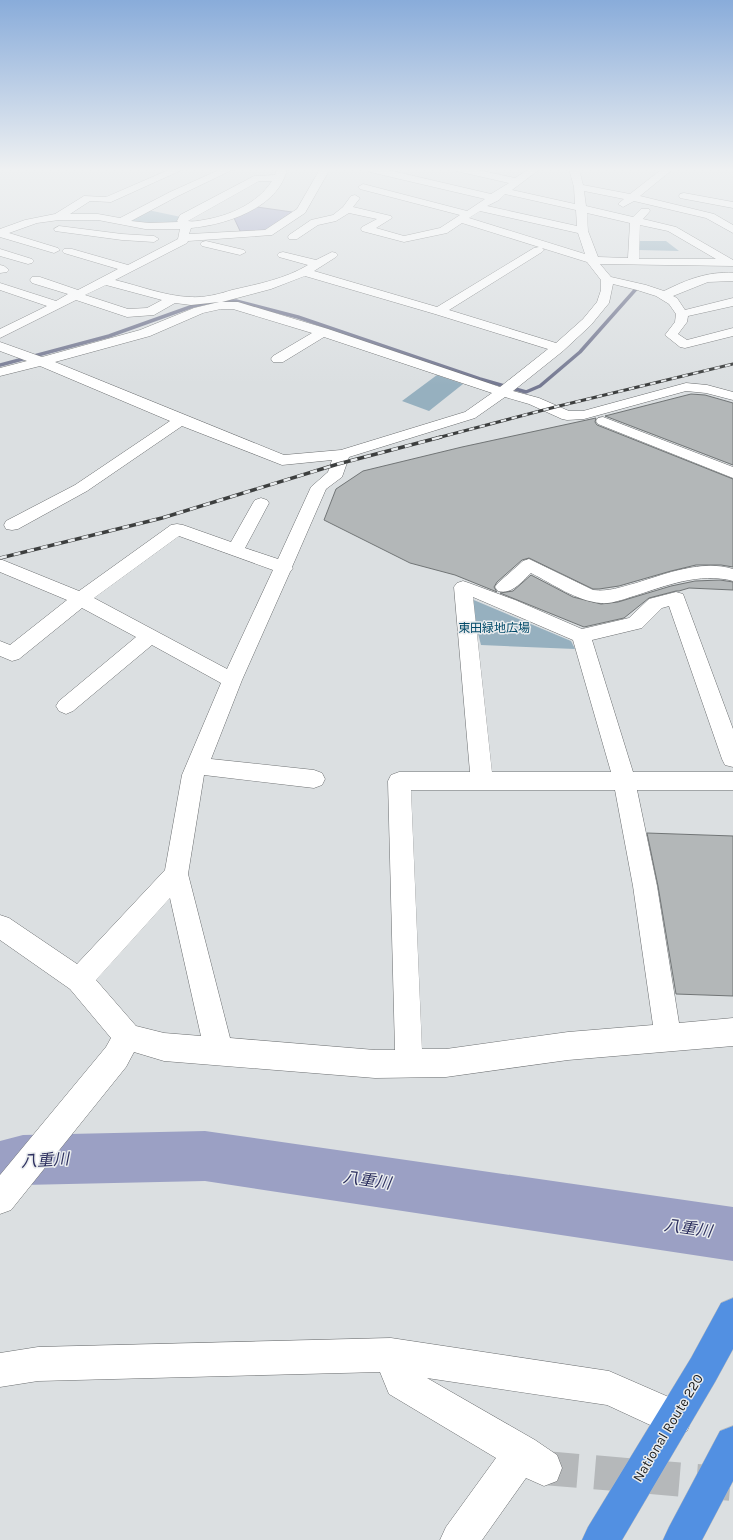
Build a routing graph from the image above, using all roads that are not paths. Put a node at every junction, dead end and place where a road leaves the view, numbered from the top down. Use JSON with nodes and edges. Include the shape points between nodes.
{"nodes":[{"id":1,"x":25,"y":241,"type":"edge"},
{"id":2,"x":183,"y":241,"type":"joint"},
{"id":3,"x":511,"y":241,"type":"edge"},
{"id":4,"x":531,"y":241,"type":"edge"},
{"id":5,"x":587,"y":241,"type":"edge"},
{"id":6,"x":634,"y":241,"type":"edge"},
{"id":7,"x":694,"y":241,"type":"edge"},
{"id":8,"x":54,"y":250,"type":"dead end"},
{"id":9,"x":538,"y":250,"type":"junction"},
{"id":10,"x":68,"y":251,"type":"dead end"},
{"id":11,"x":0,"y":252,"type":"edge"},
{"id":12,"x":240,"y":252,"type":"dead end"},
{"id":13,"x":283,"y":255,"type":"dead end"},
{"id":14,"x":332,"y":255,"type":"dead end"},
{"id":15,"x":28,"y":261,"type":"dead end"},
{"id":16,"x":633,"y":262,"type":"junction"},
{"id":17,"x":731,"y":263,"type":"edge"},
{"id":18,"x":318,"y":264,"type":"junction"},
{"id":19,"x":595,"y":264,"type":"junction"},
{"id":20,"x":130,"y":269,"type":"junction"},
{"id":21,"x":304,"y":272,"type":"junction"},
{"id":22,"x":733,"y":277,"type":"edge"},
{"id":23,"x":36,"y":280,"type":"dead end"},
{"id":24,"x":607,"y":280,"type":"junction"},
{"id":25,"x":106,"y":281,"type":"junction"},
{"id":26,"x":1,"y":286,"type":"edge"},
{"id":27,"x":77,"y":295,"type":"junction"},
{"id":28,"x":663,"y":296,"type":"junction"},
{"id":29,"x":172,"y":299,"type":"junction"},
{"id":30,"x":220,"y":301,"type":"junction"},
{"id":31,"x":733,"y":302,"type":"edge"},
{"id":32,"x":57,"y":306,"type":"junction"},
{"id":33,"x":439,"y":311,"type":"junction"},
{"id":34,"x":682,"y":314,"type":"junction"},
{"id":35,"x":323,"y":332,"type":"junction"},
{"id":36,"x":733,"y":332,"type":"edge"},
{"id":37,"x":0,"y":334,"type":"edge"},
{"id":38,"x":0,"y":346,"type":"edge"},
{"id":39,"x":558,"y":348,"type":"junction"},
{"id":40,"x":278,"y":359,"type":"dead end"},
{"id":41,"x":42,"y":362,"type":"junction"},
{"id":42,"x":0,"y":372,"type":"edge"},
{"id":43,"x":502,"y":392,"type":"junction"},
{"id":44,"x":733,"y":396,"type":"edge"},
{"id":45,"x":181,"y":420,"type":"junction"},
{"id":46,"x":602,"y":421,"type":"dead end"},
{"id":47,"x":342,"y":454,"type":"junction"},
{"id":48,"x":733,"y":473,"type":"edge"},
{"id":49,"x":261,"y":502,"type":"dead end"},
{"id":50,"x":12,"y":525,"type":"dead end"},
{"id":51,"x":235,"y":550,"type":"junction"},
{"id":52,"x":0,"y":565,"type":"edge"},
{"id":53,"x":284,"y":568,"type":"junction"},
{"id":54,"x":733,"y":575,"type":"edge"},
{"id":55,"x":504,"y":587,"type":"dead end"},
{"id":56,"x":81,"y":600,"type":"junction"},
{"id":57,"x":581,"y":636,"type":"junction"},
{"id":58,"x":149,"y":637,"type":"junction"},
{"id":59,"x":0,"y":648,"type":"edge"},
{"id":60,"x":232,"y":680,"type":"junction"},
{"id":61,"x":66,"y":706,"type":"dead end"},
{"id":62,"x":733,"y":759,"type":"edge"},
{"id":63,"x":196,"y":766,"type":"junction"},
{"id":64,"x":314,"y":779,"type":"dead end"},
{"id":65,"x":624,"y":780,"type":"junction"},
{"id":66,"x":482,"y":781,"type":"junction"},
{"id":67,"x":733,"y":781,"type":"edge"},
{"id":68,"x":176,"y":874,"type":"junction"},
{"id":69,"x":0,"y":926,"type":"edge"},
{"id":70,"x":78,"y":980,"type":"junction"},
{"id":71,"x":733,"y":1032,"type":"edge"},
{"id":72,"x":668,"y":1037,"type":"junction"},
{"id":73,"x":122,"y":1047,"type":"junction"},
{"id":74,"x":219,"y":1052,"type":"junction"},
{"id":75,"x":409,"y":1064,"type":"junction"},
{"id":76,"x":0,"y":1199,"type":"edge"},
{"id":77,"x":733,"y":1315,"type":"edge"},
{"id":78,"x":391,"y":1355,"type":"junction"},
{"id":79,"x":0,"y":1370,"type":"edge"},
{"id":80,"x":674,"y":1418,"type":"junction"},
{"id":81,"x":733,"y":1444,"type":"edge"},
{"id":82,"x":459,"y":1540,"type":"edge"},
{"id":83,"x":601,"y":1540,"type":"edge"},
{"id":84,"x":682,"y":1540,"type":"edge"}],
"edges":[{"from":1,"to":8,"type":"street"},
{"from":2,"to":12,"type":"street","via":[[200,242]]},
{"from":2,"to":20,"type":"street"},
{"from":3,"to":9,"type":"street"},
{"from":4,"to":19,"type":"street"},
{"from":5,"to":19,"type":"street"},
{"from":6,"to":16,"type":"street"},
{"from":7,"to":17,"type":"street"},
{"from":9,"to":19,"type":"street"},
{"from":9,"to":33,"type":"street"},
{"from":10,"to":20,"type":"street"},
{"from":11,"to":15,"type":"street"},
{"from":13,"to":18,"type":"street"},
{"from":14,"to":18,"type":"street"},
{"from":16,"to":17,"type":"street"},
{"from":16,"to":19,"type":"street"},
{"from":18,"to":21,"type":"street"},
{"from":19,"to":24,"type":"street"},
{"from":20,"to":25,"type":"street"},
{"from":21,"to":30,"type":"street","via":[[267,286],[232,294]]},
{"from":21,"to":33,"type":"street"},
{"from":22,"to":28,"type":"street","via":[[721,275],[686,284]]},
{"from":23,"to":27,"type":"street"},
{"from":24,"to":28,"type":"street","via":[[628,283]]},
{"from":24,"to":39,"type":"street","via":[[604,303]]},
{"from":25,"to":27,"type":"street"},
{"from":25,"to":29,"type":"street"},
{"from":26,"to":32,"type":"street"},
{"from":27,"to":29,"type":"street","via":[[127,313],[150,312]]},
{"from":27,"to":32,"type":"street"},
{"from":28,"to":34,"type":"street","via":[[672,301]]},
{"from":29,"to":30,"type":"street"},
{"from":30,"to":35,"type":"street"},
{"from":30,"to":41,"type":"street","via":[[147,332]]},
{"from":31,"to":34,"type":"street"},
{"from":32,"to":37,"type":"street"},
{"from":33,"to":39,"type":"street"},
{"from":34,"to":36,"type":"street","via":[[681,322],[671,335],[685,344]]},
{"from":35,"to":40,"type":"street"},
{"from":35,"to":43,"type":"street"},
{"from":38,"to":41,"type":"street"},
{"from":39,"to":43,"type":"street"},
{"from":41,"to":42,"type":"street"},
{"from":41,"to":45,"type":"street"},
{"from":43,"to":44,"type":"street","via":[[534,401],[567,416],[584,415],[686,387]]},
{"from":43,"to":47,"type":"street","via":[[470,415]]},
{"from":45,"to":47,"type":"street","via":[[282,460]]},
{"from":45,"to":50,"type":"street","via":[[82,488]]},
{"from":46,"to":48,"type":"street"},
{"from":47,"to":53,"type":"street","via":[[336,474],[319,487]]},
{"from":49,"to":51,"type":"street"},
{"from":51,"to":53,"type":"street"},
{"from":51,"to":56,"type":"street","via":[[177,529]]},
{"from":52,"to":56,"type":"street"},
{"from":53,"to":60,"type":"street"},
{"from":54,"to":55,"type":"street","via":[[724,572],[701,572],[603,597],[590,595],[529,565]]},
{"from":56,"to":58,"type":"street"},
{"from":56,"to":59,"type":"street","via":[[12,654]]},
{"from":57,"to":62,"type":"street","via":[[635,623],[656,604],[676,598]]},
{"from":57,"to":65,"type":"street"},
{"from":57,"to":66,"type":"street","via":[[463,587]]},
{"from":58,"to":60,"type":"street"},
{"from":58,"to":61,"type":"street"},
{"from":60,"to":63,"type":"street"},
{"from":63,"to":64,"type":"street"},
{"from":63,"to":68,"type":"street"},
{"from":65,"to":66,"type":"street"},
{"from":65,"to":67,"type":"street"},
{"from":65,"to":72,"type":"street","via":[[645,886]]},
{"from":66,"to":75,"type":"street","via":[[399,781]]},
{"from":68,"to":70,"type":"street"},
{"from":68,"to":74,"type":"street"},
{"from":69,"to":70,"type":"street"},
{"from":70,"to":73,"type":"street"},
{"from":71,"to":72,"type":"street"},
{"from":72,"to":75,"type":"street","via":[[568,1046],[446,1063]]},
{"from":73,"to":74,"type":"street","via":[[164,1047]]},
{"from":73,"to":76,"type":"street"},
{"from":74,"to":75,"type":"street","via":[[375,1064]]},
{"from":77,"to":80,"type":"highway","name":"National Route 220"},
{"from":78,"to":79,"type":"street","via":[[38,1364]]},
{"from":78,"to":80,"type":"street","via":[[609,1388]]},
{"from":78,"to":82,"type":"street","via":[[401,1382],[533,1461]]},
{"from":80,"to":83,"type":"highway","name":"National Route 220"},
{"from":81,"to":84,"type":"highway"}]}
